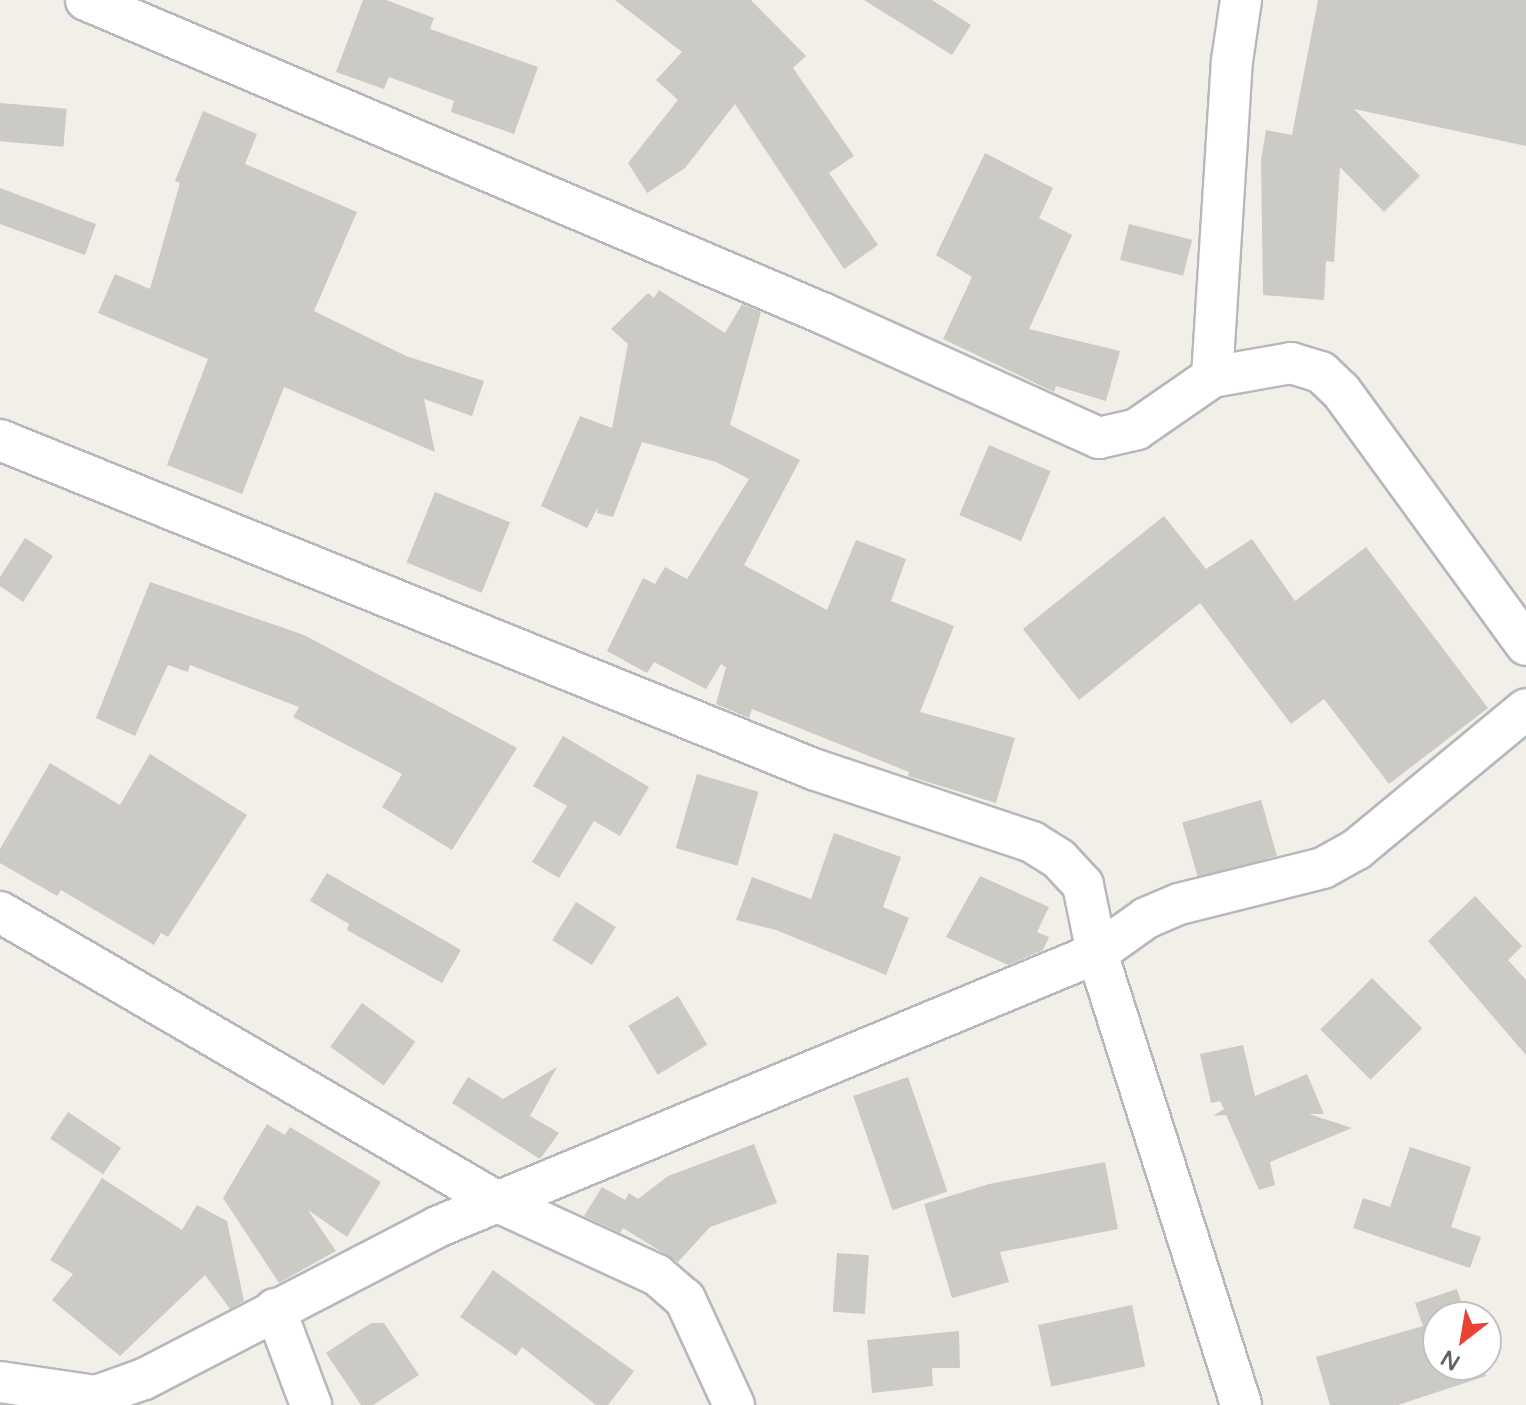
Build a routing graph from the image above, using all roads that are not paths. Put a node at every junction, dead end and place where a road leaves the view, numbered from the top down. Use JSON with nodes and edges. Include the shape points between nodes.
{"nodes":[{"id":1,"x":86,"y":0,"type":"edge"},
{"id":2,"x":1241,"y":0,"type":"edge"},
{"id":3,"x":1212,"y":377,"type":"junction"},
{"id":4,"x":0,"y":440,"type":"edge"},
{"id":5,"x":1526,"y":645,"type":"edge"},
{"id":6,"x":1526,"y":709,"type":"edge"},
{"id":7,"x":0,"y":912,"type":"edge"},
{"id":8,"x":1097,"y":953,"type":"junction"},
{"id":9,"x":496,"y":1201,"type":"junction"},
{"id":10,"x":275,"y":1309,"type":"junction"},
{"id":11,"x":0,"y":1382,"type":"edge"},
{"id":12,"x":311,"y":1405,"type":"edge"},
{"id":13,"x":734,"y":1405,"type":"edge"},
{"id":14,"x":1241,"y":1405,"type":"edge"}],
"edges":[{"from":1,"to":3,"type":"street","via":[[822,313],[1099,438],[1137,429]]},
{"from":2,"to":3,"type":"street","via":[[1232,61]]},
{"from":3,"to":5,"type":"street","via":[[1291,363],[1321,372],[1341,391]]},
{"from":4,"to":8,"type":"street","via":[[813,769],[1032,842],[1059,859],[1083,885]]},
{"from":6,"to":8,"type":"street","via":[[1357,849],[1323,868],[1179,904],[1146,918]]},
{"from":7,"to":9,"type":"street"},
{"from":8,"to":9,"type":"street"},
{"from":8,"to":14,"type":"street"},
{"from":9,"to":10,"type":"street"},
{"from":9,"to":13,"type":"street","via":[[666,1283],[685,1299]]},
{"from":10,"to":11,"type":"street","via":[[144,1379],[96,1396]]},
{"from":10,"to":12,"type":"street"}]}
